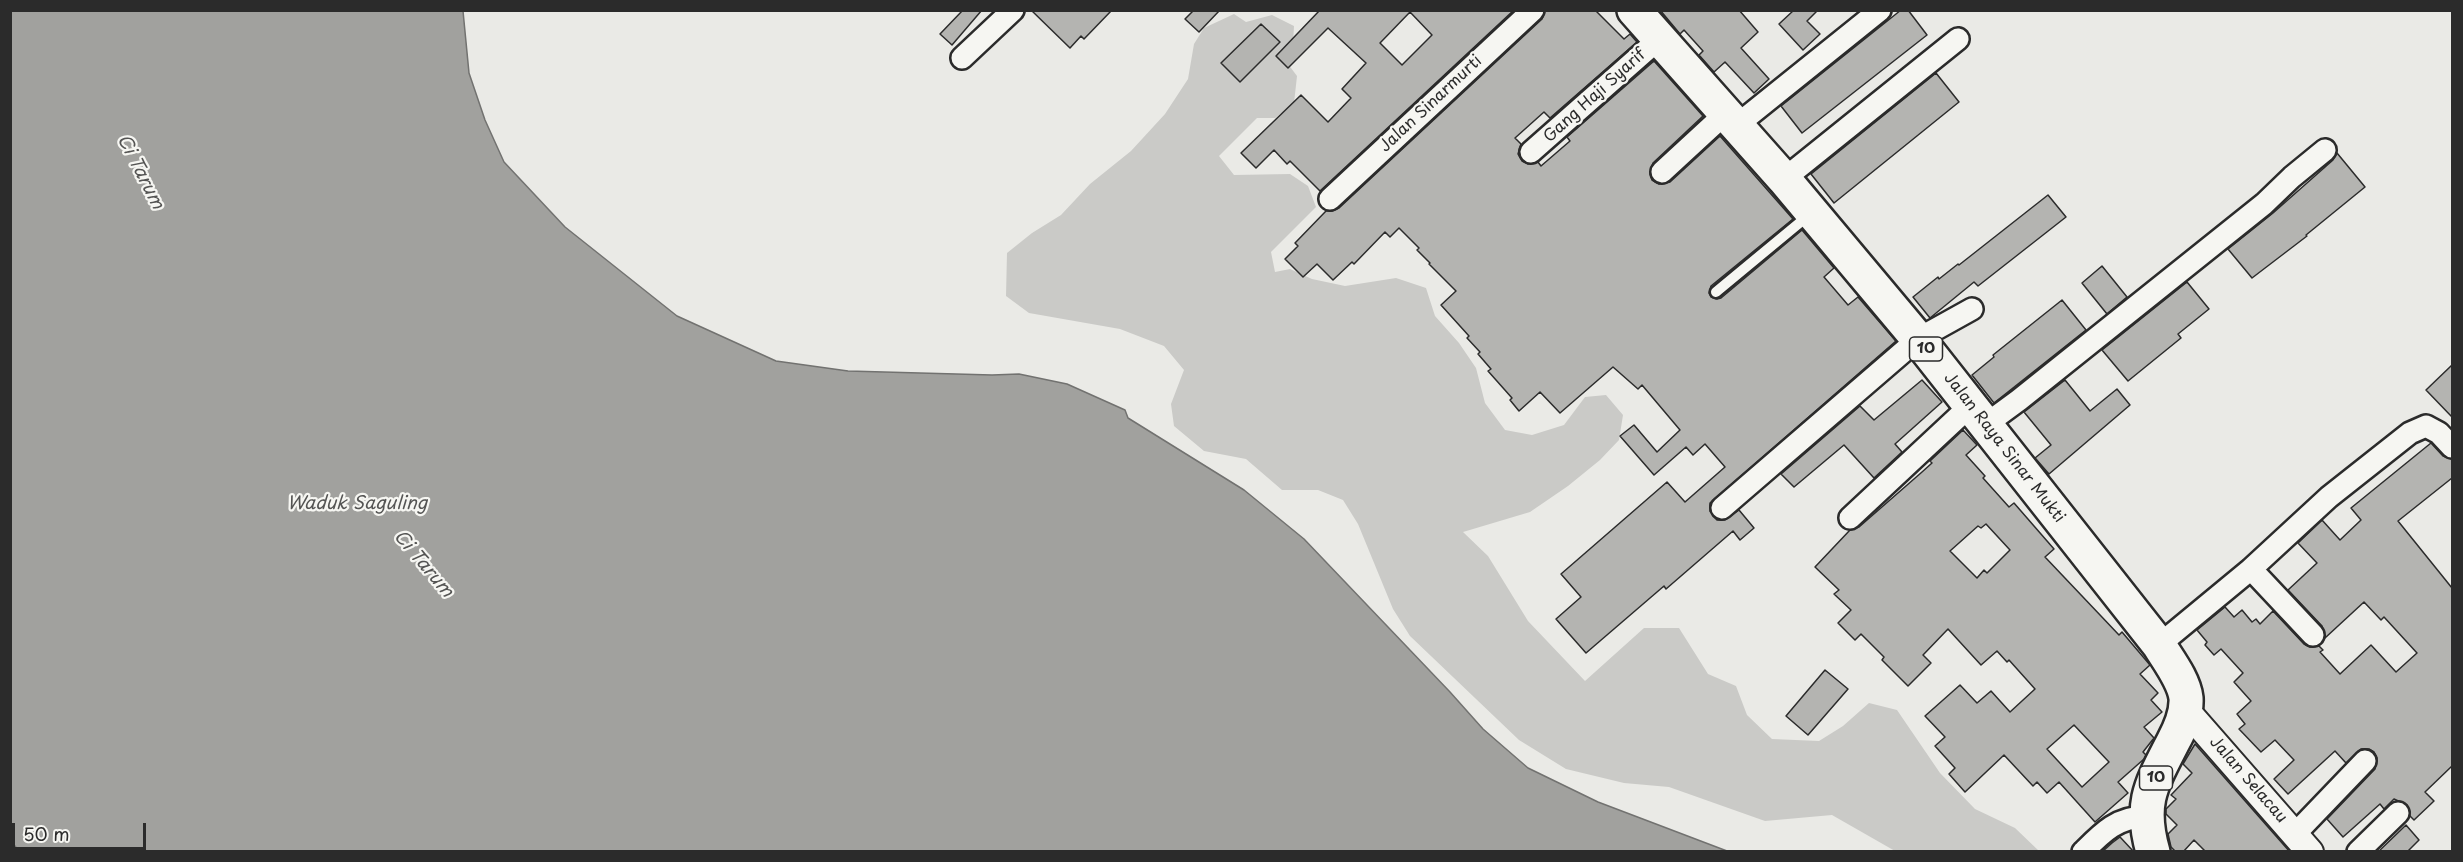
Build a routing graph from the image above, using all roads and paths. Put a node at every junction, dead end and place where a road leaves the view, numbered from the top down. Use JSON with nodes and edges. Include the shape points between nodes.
{"nodes":[{"id":1,"x":1013,"y":10,"type":"edge"},
{"id":2,"x":1533,"y":10,"type":"edge"},
{"id":3,"x":1634,"y":10,"type":"edge"},
{"id":4,"x":1880,"y":10,"type":"edge"},
{"id":5,"x":1659,"y":39,"type":"junction"},
{"id":6,"x":1958,"y":39,"type":"dead end"},
{"id":7,"x":962,"y":58,"type":"dead end"},
{"id":8,"x":1731,"y":119,"type":"junction"},
{"id":9,"x":2325,"y":150,"type":"dead end"},
{"id":10,"x":1531,"y":152,"type":"dead end"},
{"id":11,"x":1662,"y":172,"type":"dead end"},
{"id":12,"x":1784,"y":179,"type":"junction"},
{"id":13,"x":1330,"y":199,"type":"dead end"},
{"id":14,"x":1812,"y":213,"type":"junction"},
{"id":15,"x":1716,"y":292,"type":"dead end"},
{"id":16,"x":1972,"y":309,"type":"dead end"},
{"id":17,"x":1918,"y":339,"type":"junction"},
{"id":18,"x":1977,"y":415,"type":"junction"},
{"id":19,"x":2452,"y":447,"type":"edge"},
{"id":20,"x":1722,"y":508,"type":"dead end"},
{"id":21,"x":1850,"y":518,"type":"dead end"},
{"id":22,"x":2251,"y":569,"type":"junction"},
{"id":23,"x":2313,"y":635,"type":"dead end"},
{"id":24,"x":2159,"y":645,"type":"junction"},
{"id":25,"x":2185,"y":709,"type":"junction"},
{"id":26,"x":2365,"y":761,"type":"dead end"},
{"id":27,"x":2398,"y":813,"type":"dead end"},
{"id":28,"x":2145,"y":817,"type":"junction"},
{"id":29,"x":2303,"y":843,"type":"edge"},
{"id":30,"x":2083,"y":852,"type":"edge"},
{"id":31,"x":2152,"y":852,"type":"edge"},
{"id":32,"x":2358,"y":852,"type":"edge"}],
"edges":[{"from":1,"to":7,"type":"street"},
{"from":2,"to":13,"type":"street","name":"Jalan Sinarmurti"},
{"from":3,"to":5,"type":"highway","name":"Jalan Raya Sinar Mukti","number":"10"},
{"from":4,"to":8,"type":"street"},
{"from":5,"to":8,"type":"highway","name":"Jalan Raya Sinar Mukti","number":"10"},
{"from":5,"to":10,"type":"street","name":"Gang Haji Syarif"},
{"from":6,"to":12,"type":"street"},
{"from":8,"to":11,"type":"street"},
{"from":8,"to":12,"type":"highway","name":"Jalan Raya Sinar Mukti","number":"10"},
{"from":9,"to":18,"type":"street","via":[[2264,204],[2019,400]]},
{"from":12,"to":14,"type":"highway","name":"Jalan Raya Sinar Mukti","number":"10"},
{"from":14,"to":15,"type":"lane"},
{"from":14,"to":17,"type":"highway","name":"Jalan Raya Sinar Mukti","number":"10"},
{"from":16,"to":17,"type":"street"},
{"from":17,"to":18,"type":"highway","name":"Jalan Raya Sinar Mukti","number":"10"},
{"from":17,"to":20,"type":"street"},
{"from":18,"to":21,"type":"street"},
{"from":18,"to":24,"type":"highway","name":"Jalan Raya Sinar Mukti","number":"10"},
{"from":19,"to":22,"type":"street","via":[[2426,426],[2410,433],[2329,497]]},
{"from":22,"to":23,"type":"street"},
{"from":22,"to":24,"type":"street"},
{"from":24,"to":25,"type":"highway","name":"Jalan Raya Sinar Mukti","number":"10","via":[[2180,681],[2186,697]]},
{"from":25,"to":28,"type":"highway","number":"10","via":[[2182,724],[2149,794]]},
{"from":25,"to":29,"type":"street","name":"Jalan Selacau"},
{"from":26,"to":29,"type":"street"},
{"from":27,"to":32,"type":"street"},
{"from":28,"to":30,"type":"street","via":[[2117,821]]},
{"from":28,"to":31,"type":"highway","number":"10"}]}
